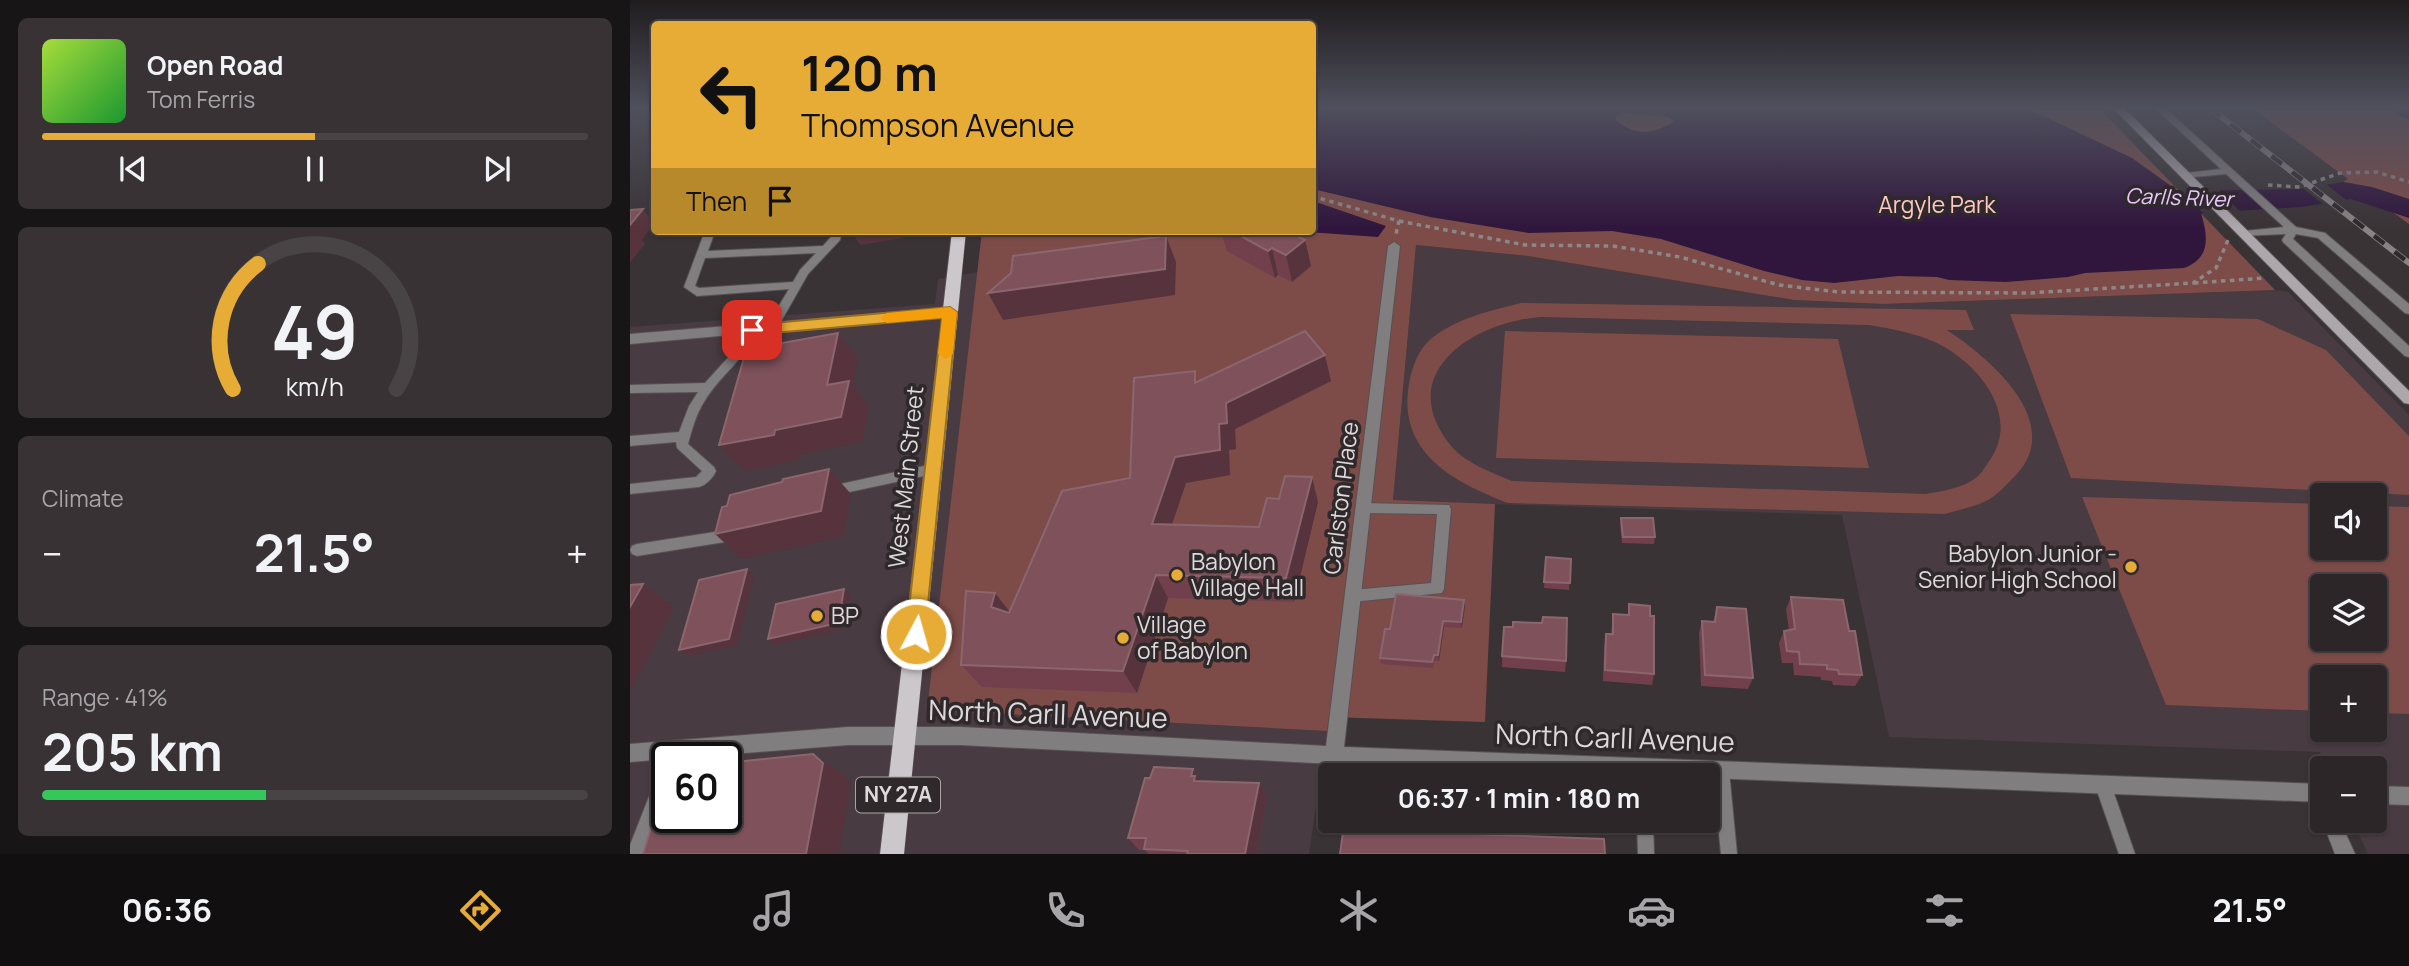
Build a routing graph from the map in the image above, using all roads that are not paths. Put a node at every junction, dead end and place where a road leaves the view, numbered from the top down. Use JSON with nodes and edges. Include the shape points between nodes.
{"nodes":[{"id":1,"x":2158,"y":148,"type":"edge"},
{"id":2,"x":2204,"y":148,"type":"edge"},
{"id":3,"x":2230,"y":171,"type":"junction"},
{"id":4,"x":2186,"y":176,"type":"junction"},
{"id":5,"x":2277,"y":214,"type":"joint"},
{"id":6,"x":2293,"y":230,"type":"junction"},
{"id":7,"x":2244,"y":234,"type":"junction"},
{"id":8,"x":708,"y":235,"type":"edge"},
{"id":9,"x":836,"y":235,"type":"edge"},
{"id":10,"x":959,"y":235,"type":"edge"},
{"id":11,"x":1394,"y":246,"type":"road end"},
{"id":12,"x":826,"y":249,"type":"junction"},
{"id":13,"x":701,"y":255,"type":"junction"},
{"id":14,"x":796,"y":285,"type":"junction"},
{"id":15,"x":2409,"y":310,"type":"edge"},
{"id":16,"x":950,"y":312,"type":"junction"},
{"id":17,"x":771,"y":329,"type":"junction"},
{"id":18,"x":752,"y":330,"type":"junction"},
{"id":19,"x":630,"y":339,"type":"edge"},
{"id":20,"x":2409,"y":353,"type":"edge"},
{"id":21,"x":707,"y":387,"type":"junction"},
{"id":22,"x":630,"y":389,"type":"edge"},
{"id":23,"x":2409,"y":399,"type":"edge"},
{"id":24,"x":684,"y":436,"type":"junction"},
{"id":25,"x":630,"y":441,"type":"edge"},
{"id":26,"x":933,"y":469,"type":"junction"},
{"id":27,"x":630,"y":489,"type":"edge"},
{"id":28,"x":813,"y":495,"type":"edge"},
{"id":29,"x":1363,"y":508,"type":"junction"},
{"id":30,"x":743,"y":516,"type":"edge"},
{"id":31,"x":637,"y":550,"type":"dead end"},
{"id":32,"x":1352,"y":596,"type":"junction"},
{"id":33,"x":905,"y":736,"type":"junction"},
{"id":34,"x":742,"y":748,"type":"edge"},
{"id":35,"x":630,"y":753,"type":"edge"},
{"id":36,"x":651,"y":753,"type":"edge"},
{"id":37,"x":1334,"y":755,"type":"junction"},
{"id":38,"x":1488,"y":763,"type":"edge"},
{"id":39,"x":1721,"y":771,"type":"joint"},
{"id":40,"x":2103,"y":785,"type":"junction"},
{"id":41,"x":2310,"y":795,"type":"edge"},
{"id":42,"x":2387,"y":795,"type":"edge"},
{"id":43,"x":2409,"y":796,"type":"edge"},
{"id":44,"x":651,"y":812,"type":"edge"},
{"id":45,"x":1645,"y":833,"type":"edge"},
{"id":46,"x":2336,"y":833,"type":"edge"},
{"id":47,"x":635,"y":854,"type":"edge"},
{"id":48,"x":892,"y":854,"type":"edge"},
{"id":49,"x":1646,"y":854,"type":"edge"},
{"id":50,"x":1729,"y":854,"type":"edge"},
{"id":51,"x":2127,"y":854,"type":"edge"},
{"id":52,"x":2346,"y":854,"type":"edge"}],
"edges":[{"from":1,"to":4,"type":"main road"},
{"from":2,"to":3,"type":"lane"},
{"from":3,"to":4,"type":"lane"},
{"from":3,"to":5,"type":"lane"},
{"from":4,"to":7,"type":"main road"},
{"from":5,"to":6,"type":"lane"},
{"from":6,"to":7,"type":"lane"},
{"from":6,"to":15,"type":"lane","via":[[2321,235]]},
{"from":6,"to":20,"type":"lane","via":[[2287,240]]},
{"from":7,"to":23,"type":"main road"},
{"from":8,"to":13,"type":"lane"},
{"from":9,"to":12,"type":"lane"},
{"from":10,"to":16,"type":"main road","name":"West Main Street","number":"NY 27A"},
{"from":11,"to":29,"type":"street","name":"Carlston Place"},
{"from":12,"to":13,"type":"lane"},
{"from":12,"to":14,"type":"lane"},
{"from":13,"to":14,"type":"lane","via":[[689,287],[697,292]]},
{"from":14,"to":17,"type":"lane"},
{"from":16,"to":17,"type":"street"},
{"from":16,"to":26,"type":"main road","name":"West Main Street","number":"NY 27A"},
{"from":17,"to":18,"type":"street"},
{"from":18,"to":19,"type":"street"},
{"from":18,"to":21,"type":"lane","via":[[731,366]]},
{"from":21,"to":22,"type":"lane"},
{"from":21,"to":24,"type":"lane"},
{"from":24,"to":25,"type":"lane"},
{"from":24,"to":27,"type":"lane","via":[[681,445],[710,471],[699,482]]},
{"from":26,"to":28,"type":"lane"},
{"from":26,"to":33,"type":"main road","name":"West Main Street","number":"NY 27A"},
{"from":29,"to":32,"type":"street","name":"Carlston Place"},
{"from":29,"to":32,"type":"lane","via":[[1444,509],[1437,589]]},
{"from":30,"to":31,"type":"lane","via":[[725,536]]},
{"from":32,"to":37,"type":"street","name":"Carlston Place"},
{"from":33,"to":34,"type":"street","name":"North Carll Avenue"},
{"from":33,"to":37,"type":"street","name":"North Carll Avenue"},
{"from":33,"to":48,"type":"main road","name":"West Main Street","number":"NY 27A"},
{"from":35,"to":36,"type":"street","name":"North Carll Avenue"},
{"from":37,"to":38,"type":"street","name":"North Carll Avenue"},
{"from":39,"to":40,"type":"street","name":"North Carll Avenue"},
{"from":39,"to":50,"type":"lane"},
{"from":40,"to":41,"type":"street","name":"North Carll Avenue"},
{"from":40,"to":51,"type":"lane"},
{"from":42,"to":43,"type":"street"},
{"from":44,"to":47,"type":"lane"},
{"from":45,"to":49,"type":"lane"},
{"from":46,"to":52,"type":"street"}]}
